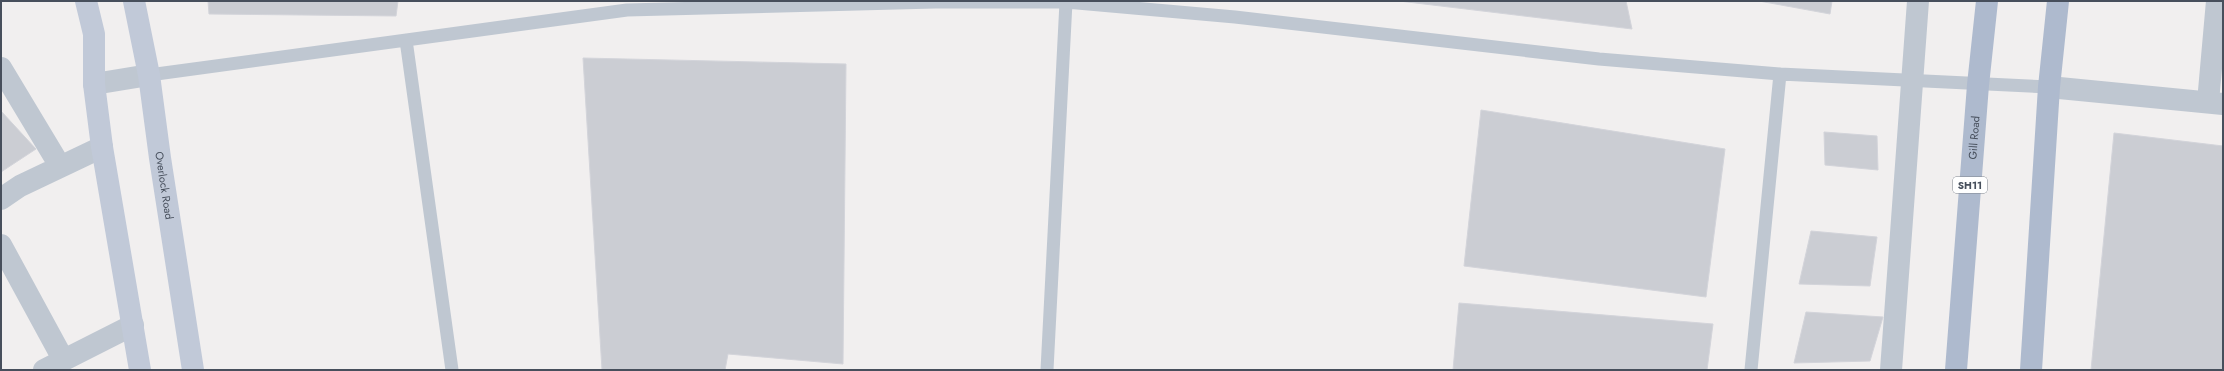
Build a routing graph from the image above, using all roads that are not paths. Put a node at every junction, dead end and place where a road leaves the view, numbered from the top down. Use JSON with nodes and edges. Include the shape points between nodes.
{"nodes":[{"id":1,"x":86,"y":1,"type":"edge"},
{"id":2,"x":134,"y":1,"type":"edge"},
{"id":3,"x":1918,"y":1,"type":"edge"},
{"id":4,"x":1987,"y":1,"type":"edge"},
{"id":5,"x":2058,"y":1,"type":"edge"},
{"id":6,"x":2217,"y":1,"type":"edge"},
{"id":7,"x":1066,"y":2,"type":"edge"},
{"id":8,"x":406,"y":40,"type":"junction"},
{"id":9,"x":1,"y":68,"type":"edge"},
{"id":10,"x":1780,"y":74,"type":"junction"},
{"id":11,"x":149,"y":75,"type":"junction"},
{"id":12,"x":1911,"y":81,"type":"junction"},
{"id":13,"x":94,"y":84,"type":"junction"},
{"id":14,"x":1978,"y":85,"type":"junction"},
{"id":15,"x":2049,"y":87,"type":"junction"},
{"id":16,"x":2216,"y":103,"type":"edge"},
{"id":17,"x":102,"y":147,"type":"junction"},
{"id":18,"x":60,"y":166,"type":"junction"},
{"id":19,"x":1,"y":199,"type":"edge"},
{"id":20,"x":1,"y":245,"type":"edge"},
{"id":21,"x":133,"y":325,"type":"junction"},
{"id":22,"x":63,"y":359,"type":"junction"},
{"id":23,"x":44,"y":370,"type":"edge"},
{"id":24,"x":140,"y":370,"type":"edge"},
{"id":25,"x":193,"y":370,"type":"edge"},
{"id":26,"x":452,"y":370,"type":"edge"},
{"id":27,"x":1047,"y":370,"type":"edge"},
{"id":28,"x":1751,"y":370,"type":"edge"},
{"id":29,"x":1891,"y":370,"type":"edge"},
{"id":30,"x":1956,"y":370,"type":"edge"},
{"id":31,"x":2031,"y":370,"type":"edge"}],
"edges":[{"from":1,"to":13,"type":"street","via":[[94,34]]},
{"from":2,"to":11,"type":"street","name":"Overlock Road"},
{"from":3,"to":12,"type":"street"},
{"from":4,"to":14,"type":"main road","name":"Gill Road","number":"SH11"},
{"from":5,"to":15,"type":"main road"},
{"from":6,"to":16,"type":"street"},
{"from":7,"to":8,"type":"lane","via":[[935,2],[627,10]]},
{"from":7,"to":10,"type":"lane","via":[[1235,17],[1599,59]]},
{"from":7,"to":27,"type":"lane"},
{"from":8,"to":11,"type":"lane"},
{"from":8,"to":26,"type":"lane"},
{"from":9,"to":18,"type":"street"},
{"from":10,"to":12,"type":"lane"},
{"from":10,"to":28,"type":"lane"},
{"from":11,"to":13,"type":"street"},
{"from":11,"to":25,"type":"street","name":"Overlock Road"},
{"from":12,"to":14,"type":"lane"},
{"from":12,"to":29,"type":"street"},
{"from":13,"to":17,"type":"street"},
{"from":14,"to":15,"type":"lane"},
{"from":14,"to":30,"type":"main road","name":"Gill Road","number":"SH11"},
{"from":15,"to":16,"type":"street"},
{"from":15,"to":31,"type":"main road"},
{"from":17,"to":18,"type":"street"},
{"from":17,"to":21,"type":"street"},
{"from":18,"to":19,"type":"street","via":[[20,186]]},
{"from":20,"to":22,"type":"street"},
{"from":21,"to":22,"type":"street"},
{"from":21,"to":24,"type":"street"},
{"from":22,"to":23,"type":"street"}]}
